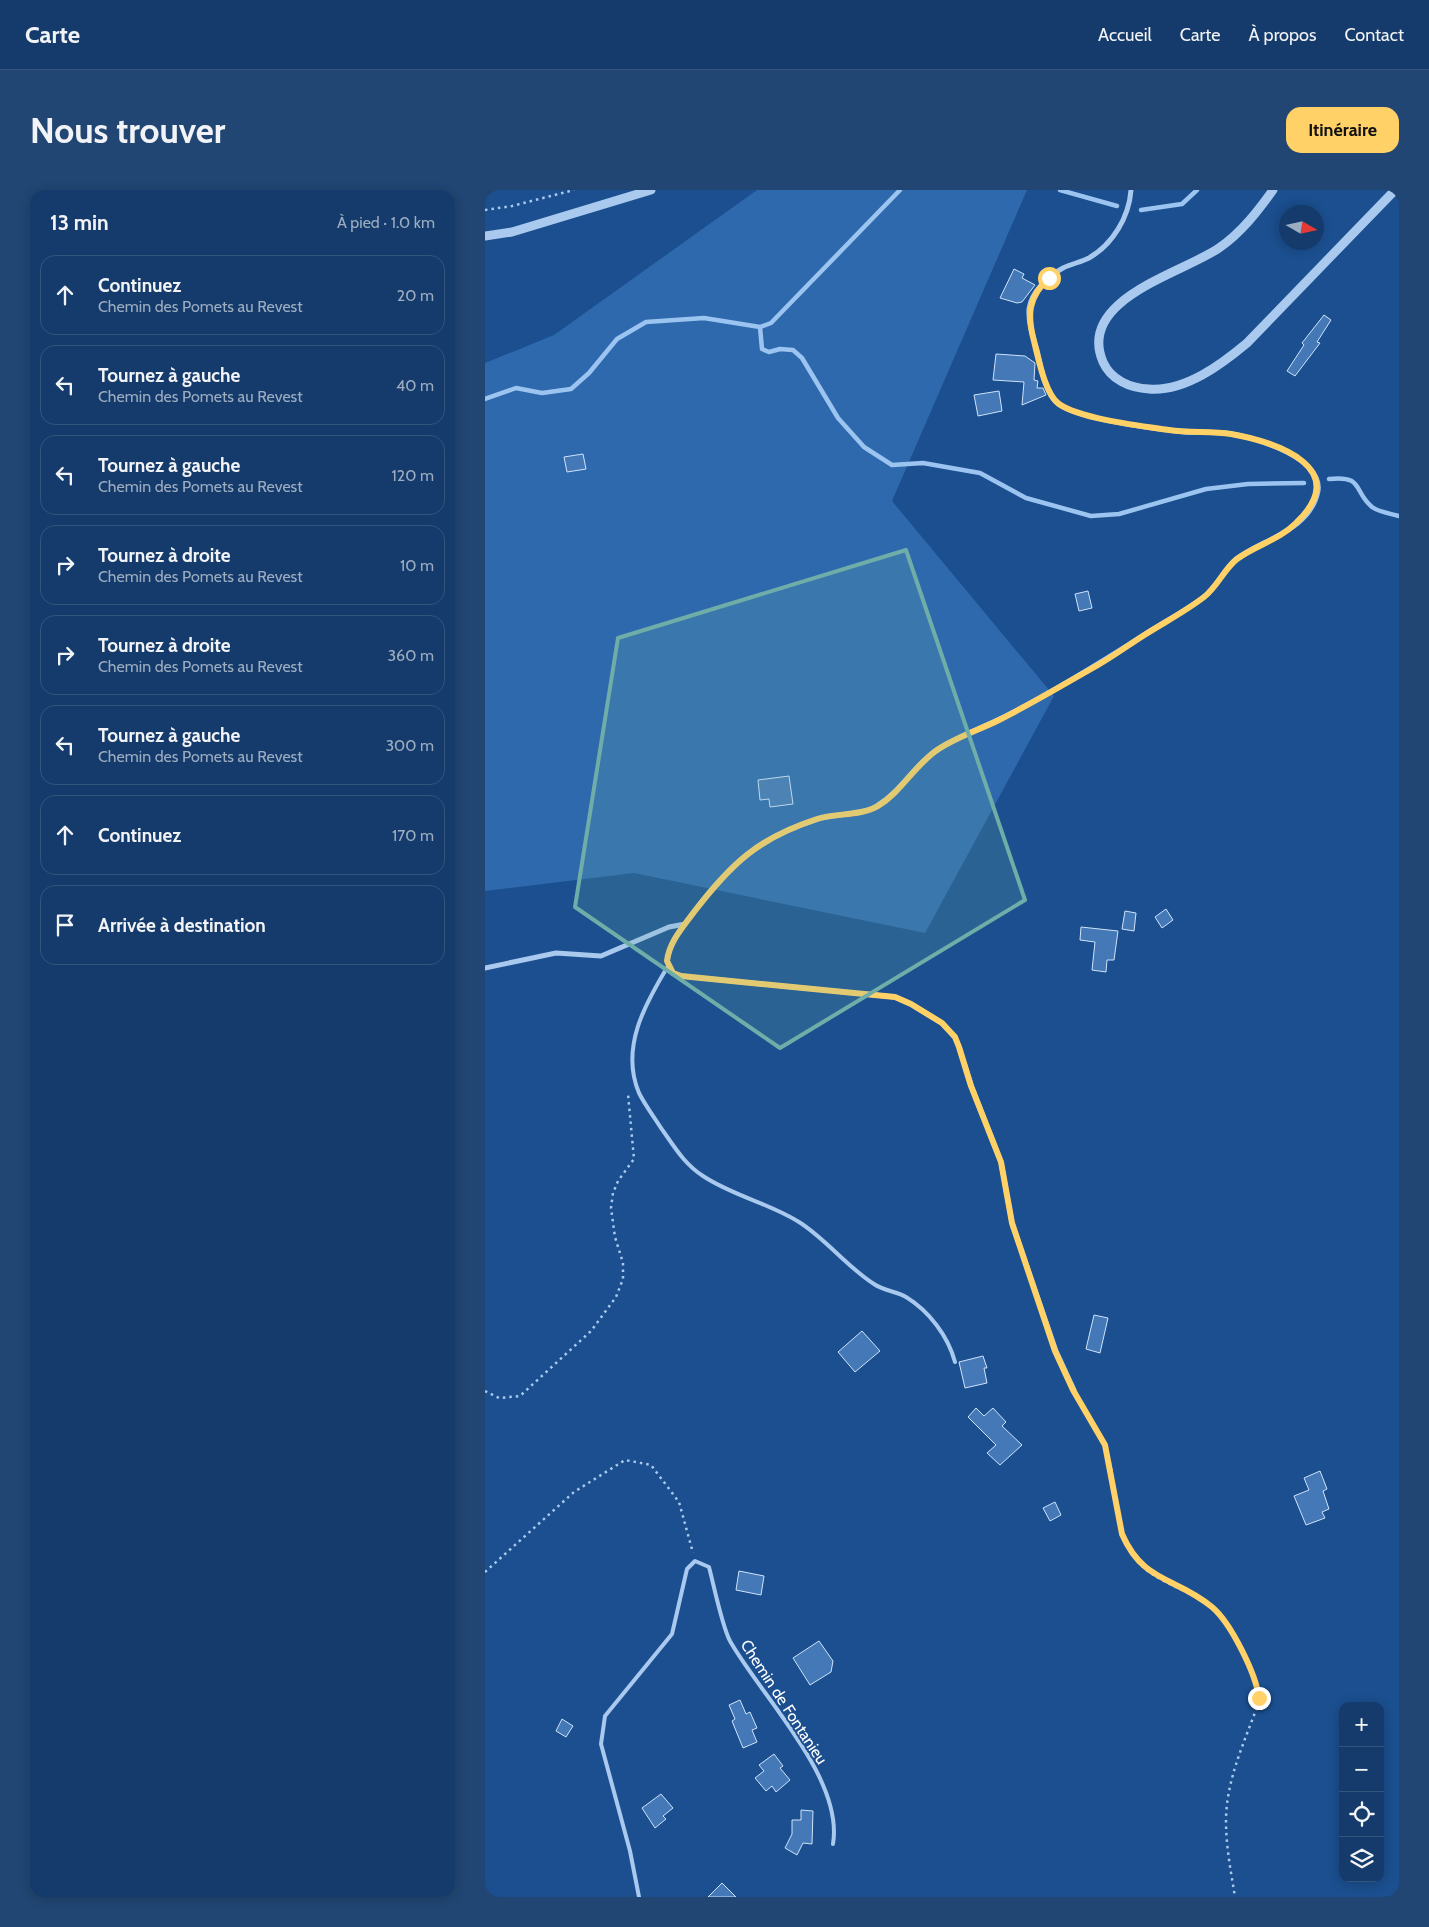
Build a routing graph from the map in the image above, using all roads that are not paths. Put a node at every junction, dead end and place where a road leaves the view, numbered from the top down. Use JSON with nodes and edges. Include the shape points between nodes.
{"nodes":[{"id":1,"x":651,"y":190,"type":"edge"},
{"id":2,"x":1131,"y":190,"type":"edge"},
{"id":3,"x":1273,"y":190,"type":"edge"},
{"id":4,"x":1395,"y":190,"type":"edge"},
{"id":5,"x":485,"y":236,"type":"edge"},
{"id":6,"x":685,"y":924,"type":"junction"},
{"id":7,"x":668,"y":966,"type":"junction"},
{"id":8,"x":485,"y":968,"type":"edge"},
{"id":9,"x":955,"y":1362,"type":"dead end"},
{"id":10,"x":1073,"y":1390,"type":"road end"},
{"id":11,"x":833,"y":1844,"type":"dead end"},
{"id":12,"x":639,"y":1897,"type":"edge"}],
"edges":[{"from":1,"to":5,"type":"street","via":[[512,232]]},
{"from":2,"to":6,"type":"street","via":[[1128,213],[1111,238],[1087,259],[1056,273],[1032,298],[1029,311],[1031,326],[1051,395],[1064,406],[1093,416],[1171,430],[1233,434],[1284,451],[1303,461],[1314,474],[1318,490],[1311,505],[1287,532],[1235,560],[1212,590],[1200,599],[1101,663],[1014,713],[939,748],[877,806],[803,824],[747,853],[715,885]]},
{"from":3,"to":4,"type":"street","via":[[1241,230],[1218,249],[1157,278],[1128,297],[1109,315],[1100,333],[1100,352],[1106,367],[1118,380],[1142,389],[1165,388],[1201,375],[1233,355]]},
{"from":6,"to":7,"type":"street","via":[[670,950]]},
{"from":6,"to":8,"type":"street","via":[[669,927],[601,956],[556,953]]},
{"from":7,"to":9,"type":"lane","via":[[635,1031],[632,1063],[640,1094],[677,1152],[687,1164],[721,1186],[796,1220],[874,1284],[905,1297],[940,1330]]},
{"from":7,"to":10,"type":"street","via":[[681,976],[895,997],[949,1030],[959,1047],[1001,1162],[1012,1223],[1055,1351]]},
{"from":11,"to":12,"type":"lane","name":"Chemin de Fontanieu","via":[[836,1828],[828,1797],[797,1739],[748,1672],[728,1638],[709,1567],[695,1561],[687,1569],[672,1634],[605,1716],[601,1744],[631,1851]]}]}
